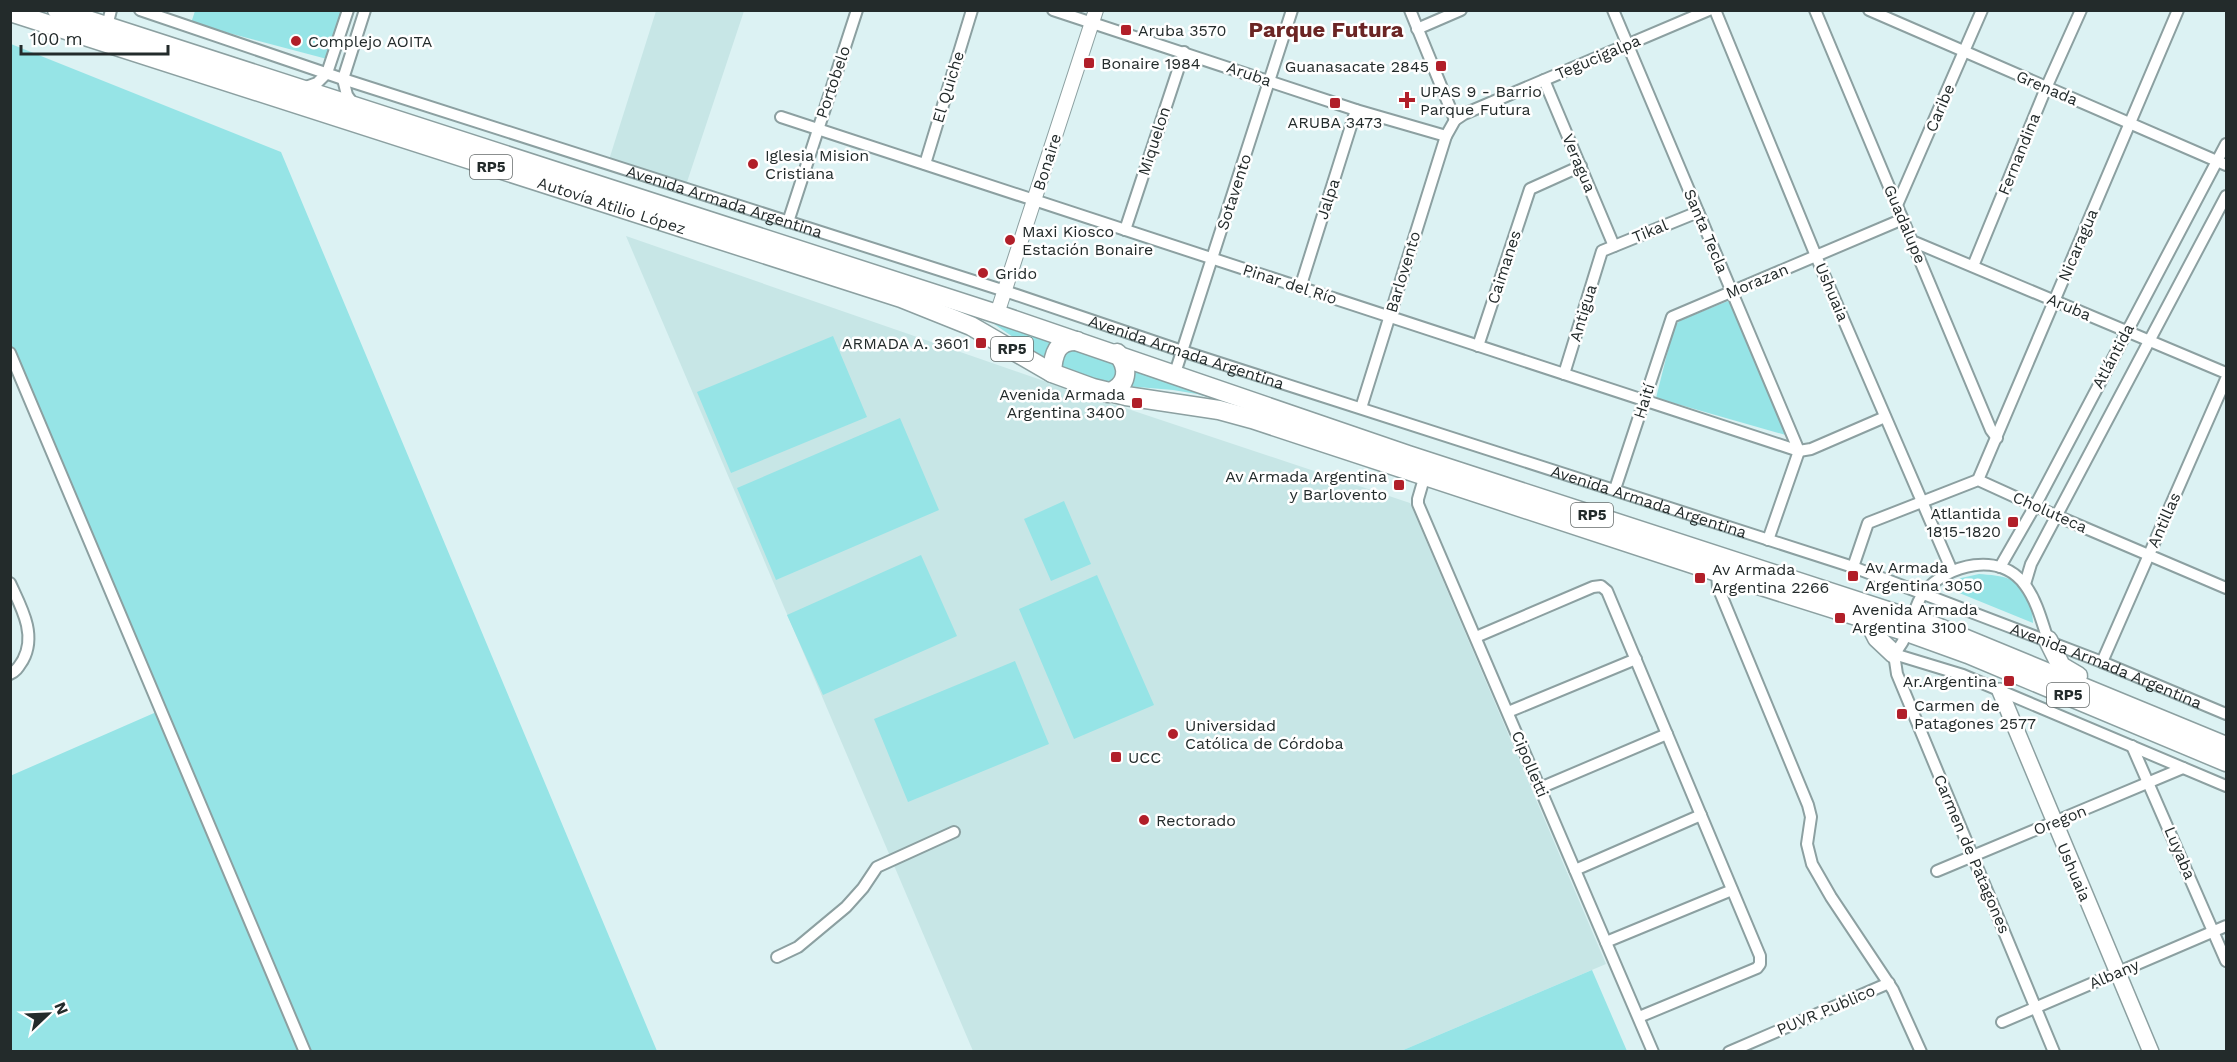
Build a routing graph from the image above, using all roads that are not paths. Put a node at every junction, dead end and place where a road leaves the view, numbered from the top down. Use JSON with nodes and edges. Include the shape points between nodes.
{"nodes":[{"id":1,"x":57,"y":10,"type":"edge"},
{"id":2,"x":140,"y":10,"type":"edge"},
{"id":3,"x":348,"y":10,"type":"edge"},
{"id":4,"x":365,"y":10,"type":"edge"},
{"id":5,"x":857,"y":10,"type":"edge"},
{"id":6,"x":972,"y":10,"type":"edge"},
{"id":7,"x":1053,"y":10,"type":"edge"},
{"id":8,"x":1292,"y":10,"type":"edge"},
{"id":9,"x":1410,"y":10,"type":"edge"},
{"id":10,"x":1461,"y":10,"type":"edge"},
{"id":11,"x":1613,"y":10,"type":"edge"},
{"id":12,"x":1709,"y":10,"type":"edge"},
{"id":13,"x":1715,"y":10,"type":"edge"},
{"id":14,"x":1815,"y":10,"type":"edge"},
{"id":15,"x":1982,"y":10,"type":"edge"},
{"id":16,"x":2081,"y":10,"type":"edge"},
{"id":17,"x":2178,"y":10,"type":"edge"},
{"id":18,"x":1873,"y":11,"type":"edge"},
{"id":19,"x":10,"y":12,"type":"edge"},
{"id":20,"x":1094,"y":17,"type":"edge"},
{"id":21,"x":109,"y":18,"type":"edge"},
{"id":22,"x":1417,"y":29,"type":"junction"},
{"id":23,"x":1628,"y":45,"type":"junction"},
{"id":24,"x":1964,"y":51,"type":"junction"},
{"id":25,"x":1184,"y":52,"type":"junction"},
{"id":26,"x":327,"y":73,"type":"junction"},
{"id":27,"x":343,"y":79,"type":"junction"},
{"id":28,"x":1544,"y":80,"type":"junction"},
{"id":29,"x":1269,"y":81,"type":"junction"},
{"id":30,"x":2046,"y":88,"type":"junction"},
{"id":31,"x":300,"y":89,"type":"junction"},
{"id":32,"x":356,"y":108,"type":"junction"},
{"id":33,"x":1356,"y":110,"type":"junction"},
{"id":34,"x":781,"y":117,"type":"dead end"},
{"id":35,"x":1455,"y":120,"type":"junction"},
{"id":36,"x":2130,"y":123,"type":"junction"},
{"id":37,"x":817,"y":129,"type":"junction"},
{"id":38,"x":1446,"y":136,"type":"junction"},
{"id":39,"x":2226,"y":144,"type":"edge"},
{"id":40,"x":2222,"y":163,"type":"edge"},
{"id":41,"x":925,"y":164,"type":"junction"},
{"id":42,"x":1581,"y":166,"type":"junction"},
{"id":43,"x":2226,"y":196,"type":"edge"},
{"id":44,"x":1034,"y":200,"type":"junction"},
{"id":45,"x":1897,"y":206,"type":"junction"},
{"id":46,"x":1698,"y":212,"type":"junction"},
{"id":47,"x":1903,"y":219,"type":"junction"},
{"id":48,"x":788,"y":222,"type":"junction"},
{"id":49,"x":1125,"y":230,"type":"junction"},
{"id":50,"x":1912,"y":241,"type":"junction"},
{"id":51,"x":1614,"y":246,"type":"junction"},
{"id":52,"x":1602,"y":251,"type":"joint"},
{"id":53,"x":1816,"y":256,"type":"junction"},
{"id":54,"x":1212,"y":259,"type":"junction"},
{"id":55,"x":1973,"y":266,"type":"junction"},
{"id":56,"x":1300,"y":288,"type":"junction"},
{"id":57,"x":1005,"y":291,"type":"junction"},
{"id":58,"x":1732,"y":292,"type":"junction"},
{"id":59,"x":2055,"y":301,"type":"junction"},
{"id":60,"x":997,"y":314,"type":"junction"},
{"id":61,"x":1676,"y":314,"type":"joint"},
{"id":62,"x":1389,"y":317,"type":"junction"},
{"id":63,"x":971,"y":326,"type":"joint"},
{"id":64,"x":2126,"y":331,"type":"junction"},
{"id":65,"x":1077,"y":340,"type":"junction"},
{"id":66,"x":2150,"y":341,"type":"junction"},
{"id":67,"x":1478,"y":346,"type":"junction"},
{"id":68,"x":1182,"y":351,"type":"junction"},
{"id":69,"x":10,"y":353,"type":"edge"},
{"id":70,"x":1117,"y":353,"type":"junction"},
{"id":71,"x":1052,"y":373,"type":"junction"},
{"id":72,"x":1175,"y":373,"type":"junction"},
{"id":73,"x":2226,"y":373,"type":"edge"},
{"id":74,"x":1564,"y":374,"type":"junction"},
{"id":75,"x":2226,"y":379,"type":"edge"},
{"id":76,"x":1108,"y":393,"type":"junction"},
{"id":77,"x":1645,"y":401,"type":"junction"},
{"id":78,"x":1361,"y":408,"type":"junction"},
{"id":79,"x":1885,"y":417,"type":"junction"},
{"id":80,"x":1997,"y":438,"type":"junction"},
{"id":81,"x":1799,"y":451,"type":"junction"},
{"id":82,"x":1425,"y":475,"type":"junction"},
{"id":83,"x":1978,"y":480,"type":"junction"},
{"id":84,"x":1615,"y":489,"type":"junction"},
{"id":85,"x":1921,"y":501,"type":"junction"},
{"id":86,"x":2035,"y":506,"type":"junction"},
{"id":87,"x":2056,"y":516,"type":"junction"},
{"id":88,"x":1768,"y":540,"type":"junction"},
{"id":89,"x":2148,"y":555,"type":"junction"},
{"id":90,"x":1853,"y":567,"type":"junction"},
{"id":91,"x":2000,"y":567,"type":"junction"},
{"id":92,"x":1952,"y":571,"type":"junction"},
{"id":93,"x":1718,"y":572,"type":"junction"},
{"id":94,"x":10,"y":583,"type":"edge"},
{"id":95,"x":2025,"y":584,"type":"junction"},
{"id":96,"x":2226,"y":588,"type":"edge"},
{"id":97,"x":1924,"y":593,"type":"junction"},
{"id":98,"x":1868,"y":620,"type":"junction"},
{"id":99,"x":1910,"y":625,"type":"junction"},
{"id":100,"x":1476,"y":637,"type":"junction"},
{"id":101,"x":2048,"y":640,"type":"junction"},
{"id":102,"x":1894,"y":654,"type":"junction"},
{"id":103,"x":1636,"y":658,"type":"junction"},
{"id":104,"x":2102,"y":662,"type":"junction"},
{"id":105,"x":10,"y":674,"type":"edge"},
{"id":106,"x":2000,"y":691,"type":"junction"},
{"id":107,"x":2140,"y":709,"type":"junction"},
{"id":108,"x":1508,"y":712,"type":"junction"},
{"id":109,"x":2226,"y":714,"type":"edge"},
{"id":110,"x":1667,"y":734,"type":"junction"},
{"id":111,"x":2132,"y":746,"type":"junction"},
{"id":112,"x":2226,"y":746,"type":"edge"},
{"id":113,"x":2226,"y":762,"type":"edge"},
{"id":114,"x":2183,"y":768,"type":"junction"},
{"id":115,"x":2150,"y":783,"type":"junction"},
{"id":116,"x":2226,"y":786,"type":"edge"},
{"id":117,"x":1540,"y":788,"type":"junction"},
{"id":118,"x":1701,"y":815,"type":"junction"},
{"id":119,"x":2054,"y":823,"type":"junction"},
{"id":120,"x":954,"y":832,"type":"dead end"},
{"id":121,"x":1972,"y":856,"type":"junction"},
{"id":122,"x":1575,"y":870,"type":"junction"},
{"id":123,"x":1937,"y":871,"type":"dead end"},
{"id":124,"x":1732,"y":890,"type":"junction"},
{"id":125,"x":2226,"y":926,"type":"edge"},
{"id":126,"x":2214,"y":931,"type":"junction"},
{"id":127,"x":1606,"y":942,"type":"junction"},
{"id":128,"x":777,"y":957,"type":"dead end"},
{"id":129,"x":2226,"y":961,"type":"edge"},
{"id":130,"x":2117,"y":973,"type":"junction"},
{"id":131,"x":1889,"y":983,"type":"junction"},
{"id":132,"x":2036,"y":1006,"type":"junction"},
{"id":133,"x":1639,"y":1017,"type":"junction"},
{"id":134,"x":2002,"y":1022,"type":"dead end"},
{"id":135,"x":305,"y":1052,"type":"edge"},
{"id":136,"x":1653,"y":1052,"type":"edge"},
{"id":137,"x":1729,"y":1052,"type":"edge"},
{"id":138,"x":1921,"y":1052,"type":"edge"},
{"id":139,"x":2054,"y":1052,"type":"edge"},
{"id":140,"x":2151,"y":1052,"type":"edge"}],
"edges":[{"from":1,"to":21,"type":"main road","name":"Autovía Atilio López","number":"RP5"},
{"from":2,"to":26,"type":"street","name":"Avenida Armada Argentina"},
{"from":3,"to":26,"type":"street"},
{"from":4,"to":27,"type":"street"},
{"from":5,"to":37,"type":"street","name":"Portobelo"},
{"from":6,"to":41,"type":"street","name":"El Quiche"},
{"from":7,"to":20,"type":"street","name":"Aruba"},
{"from":8,"to":29,"type":"street","name":"Sotavento"},
{"from":9,"to":22,"type":"street"},
{"from":10,"to":22,"type":"street"},
{"from":11,"to":23,"type":"street","name":"Santa Tecla"},
{"from":12,"to":23,"type":"street","name":"Tegucigalpa"},
{"from":13,"to":53,"type":"street","name":"Ushuaia"},
{"from":14,"to":45,"type":"street","name":"Guadalupe"},
{"from":15,"to":24,"type":"street","name":"Caribe"},
{"from":16,"to":30,"type":"street","name":"Fernandina"},
{"from":17,"to":36,"type":"street","name":"Nicaragua"},
{"from":18,"to":24,"type":"street","name":"Grenada"},
{"from":19,"to":63,"type":"main road","name":"Autovía Atilio López","number":"RP5","via":[[901,298]]},
{"from":20,"to":25,"type":"street","name":"Aruba"},
{"from":20,"to":44,"type":"street","name":"Bonaire"},
{"from":21,"to":31,"type":"main road","name":"Autovía Atilio López","number":"RP5"},
{"from":22,"to":35,"type":"street"},
{"from":23,"to":28,"type":"street","name":"Tegucigalpa"},
{"from":23,"to":46,"type":"street","name":"Santa Tecla"},
{"from":24,"to":30,"type":"street","name":"Grenada"},
{"from":24,"to":45,"type":"street","name":"Caribe"},
{"from":25,"to":29,"type":"street","name":"Aruba"},
{"from":25,"to":49,"type":"street","name":"Miquelon"},
{"from":26,"to":27,"type":"street","name":"Avenida Armada Argentina"},
{"from":26,"to":31,"type":"street","via":[[317,83]]},
{"from":27,"to":32,"type":"street"},
{"from":27,"to":48,"type":"street","name":"Avenida Armada Argentina"},
{"from":28,"to":35,"type":"street","name":"Tegucigalpa"},
{"from":28,"to":42,"type":"street","name":"Veragua"},
{"from":29,"to":33,"type":"street","name":"Aruba"},
{"from":29,"to":54,"type":"street","name":"Sotavento"},
{"from":30,"to":36,"type":"street","name":"Grenada"},
{"from":30,"to":55,"type":"street","name":"Fernandina"},
{"from":31,"to":32,"type":"main road","name":"Autovía Atilio López","number":"RP5"},
{"from":32,"to":60,"type":"main road","name":"Autovía Atilio López","number":"RP5"},
{"from":33,"to":38,"type":"street","name":"Aruba"},
{"from":33,"to":56,"type":"street","name":"Jalpa"},
{"from":34,"to":37,"type":"street","name":"Pinar del Río"},
{"from":35,"to":38,"type":"street","name":"Barlovento"},
{"from":36,"to":40,"type":"street","name":"Grenada"},
{"from":36,"to":59,"type":"street","name":"Nicaragua"},
{"from":37,"to":41,"type":"street","name":"Pinar del Río"},
{"from":37,"to":48,"type":"street","name":"Portobelo"},
{"from":38,"to":62,"type":"street","name":"Barlovento"},
{"from":39,"to":40,"type":"street","name":"Atlántida"},
{"from":40,"to":64,"type":"street","name":"Atlántida"},
{"from":41,"to":44,"type":"street","name":"Pinar del Río"},
{"from":42,"to":51,"type":"street","name":"Veragua"},
{"from":42,"to":67,"type":"street","name":"Caimanes","via":[[1530,189]]},
{"from":43,"to":66,"type":"street","name":"Atlántida"},
{"from":44,"to":49,"type":"street","name":"Pinar del Río"},
{"from":44,"to":57,"type":"street","name":"Bonaire"},
{"from":45,"to":47,"type":"street","name":"Guadalupe"},
{"from":46,"to":51,"type":"street","name":"Tikal"},
{"from":46,"to":58,"type":"street","name":"Santa Tecla"},
{"from":47,"to":50,"type":"street","name":"Guadalupe"},
{"from":47,"to":53,"type":"street","name":"Morazan"},
{"from":48,"to":57,"type":"street","name":"Avenida Armada Argentina"},
{"from":49,"to":54,"type":"street","name":"Pinar del Río"},
{"from":50,"to":55,"type":"street","name":"Aruba"},
{"from":50,"to":80,"type":"street","name":"Guadalupe"},
{"from":51,"to":52,"type":"street","name":"Tikal"},
{"from":52,"to":74,"type":"street","name":"Antigua"},
{"from":53,"to":58,"type":"street","name":"Morazan"},
{"from":53,"to":79,"type":"street","name":"Ushuaia"},
{"from":54,"to":56,"type":"street","name":"Pinar del Río"},
{"from":54,"to":68,"type":"street","name":"Sotavento"},
{"from":55,"to":59,"type":"street","name":"Aruba"},
{"from":56,"to":62,"type":"street","name":"Pinar del Río"},
{"from":57,"to":60,"type":"street","name":"Bonaire"},
{"from":57,"to":68,"type":"street","name":"Avenida Armada Argentina"},
{"from":58,"to":61,"type":"street","name":"Morazan"},
{"from":58,"to":81,"type":"street","name":"Santa Tecla"},
{"from":59,"to":64,"type":"street","name":"Aruba"},
{"from":59,"to":80,"type":"street","name":"Nicaragua"},
{"from":60,"to":65,"type":"main road","name":"Avenida Armada Argentina","number":"RP5"},
{"from":61,"to":77,"type":"street","name":"Haití","via":[[1669,321]]},
{"from":62,"to":67,"type":"street","name":"Pinar del Río"},
{"from":62,"to":78,"type":"street","name":"Barlovento"},
{"from":63,"to":71,"type":"main road","name":"Avenida Armada Argentina","number":"RP5"},
{"from":64,"to":66,"type":"street","name":"Aruba"},
{"from":64,"to":86,"type":"street","name":"Atlántida"},
{"from":65,"to":70,"type":"main road","name":"Avenida Armada Argentina","number":"RP5"},
{"from":65,"to":71,"type":"main road","via":[[1064,342],[1057,349]]},
{"from":66,"to":73,"type":"street","name":"Aruba"},
{"from":66,"to":87,"type":"street","name":"Atlántida"},
{"from":67,"to":74,"type":"street","name":"Pinar del Río"},
{"from":68,"to":72,"type":"street","name":"Sotavento"},
{"from":68,"to":78,"type":"street","name":"Avenida Armada Argentina"},
{"from":69,"to":135,"type":"street"},
{"from":70,"to":72,"type":"main road","name":"Avenida Armada Argentina","number":"RP5"},
{"from":70,"to":76,"type":"main road","via":[[1126,374],[1118,388]]},
{"from":71,"to":76,"type":"main road","name":"Avenida Armada Argentina","number":"RP5"},
{"from":72,"to":99,"type":"main road","name":"Avenida Armada Argentina","number":"RP5"},
{"from":74,"to":77,"type":"street","name":"Pinar del Río"},
{"from":75,"to":89,"type":"street","name":"Antillas"},
{"from":76,"to":82,"type":"main road","name":"Avenida Armada Argentina","number":"RP5","via":[[1219,410]]},
{"from":77,"to":81,"type":"street","name":"Pinar del Río"},
{"from":77,"to":84,"type":"street","name":"Haití"},
{"from":78,"to":84,"type":"street","name":"Avenida Armada Argentina"},
{"from":79,"to":81,"type":"street"},
{"from":79,"to":85,"type":"street","name":"Ushuaia"},
{"from":80,"to":83,"type":"street","name":"Nicaragua"},
{"from":81,"to":88,"type":"street"},
{"from":82,"to":93,"type":"main road","name":"Avenida Armada Argentina","number":"RP5"},
{"from":82,"to":100,"type":"street","name":"Cipolletti","via":[[1419,504]]},
{"from":83,"to":85,"type":"street"},
{"from":83,"to":86,"type":"street","name":"Choluteca"},
{"from":84,"to":88,"type":"street","name":"Avenida Armada Argentina"},
{"from":85,"to":90,"type":"street","via":[[1872,520],[1865,528]]},
{"from":85,"to":92,"type":"street","name":"Ushuaia"},
{"from":86,"to":87,"type":"street","name":"Choluteca"},
{"from":86,"to":91,"type":"street","name":"Atlántida"},
{"from":87,"to":89,"type":"street","name":"Choluteca"},
{"from":87,"to":95,"type":"street","name":"Atlántida","via":[[2028,569]]},
{"from":88,"to":90,"type":"street","name":"Avenida Armada Argentina"},
{"from":89,"to":96,"type":"street","name":"Choluteca"},
{"from":89,"to":104,"type":"street","name":"Antillas"},
{"from":90,"to":97,"type":"street","name":"Avenida Armada Argentina"},
{"from":91,"to":92,"type":"street","via":[[1977,564]]},
{"from":91,"to":95,"type":"street"},
{"from":92,"to":97,"type":"street"},
{"from":93,"to":98,"type":"main road","name":"Avenida Armada Argentina","number":"RP5"},
{"from":93,"to":131,"type":"street","via":[[1718,588],[1808,805],[1811,817],[1807,844],[1812,864]]},
{"from":94,"to":105,"type":"street","via":[[29,633],[27,652]]},
{"from":95,"to":101,"type":"street"},
{"from":97,"to":99,"type":"street"},
{"from":97,"to":101,"type":"street","name":"Avenida Armada Argentina"},
{"from":98,"to":99,"type":"main road","name":"Avenida Armada Argentina","number":"RP5"},
{"from":98,"to":102,"type":"main road","via":[[1877,638]]},
{"from":99,"to":102,"type":"street"},
{"from":99,"to":107,"type":"main road","name":"Avenida Armada Argentina","number":"RP5"},
{"from":99,"to":113,"type":"main road","name":"Avenida Armada Argentina","number":"RP5","via":[[1968,654]]},
{"from":100,"to":103,"type":"street","via":[[1601,586],[1607,591]]},
{"from":100,"to":108,"type":"street","name":"Cipolletti"},
{"from":101,"to":104,"type":"street","name":"Avenida Armada Argentina"},
{"from":101,"to":107,"type":"main road","via":[[2066,670],[2126,698]]},
{"from":102,"to":106,"type":"street"},
{"from":102,"to":121,"type":"street","name":"Carmen de Patagones","via":[[1897,674]]},
{"from":103,"to":108,"type":"street"},
{"from":103,"to":110,"type":"street"},
{"from":104,"to":109,"type":"street","name":"Avenida Armada Argentina"},
{"from":106,"to":111,"type":"street"},
{"from":106,"to":119,"type":"main road","name":"Ushuaia"},
{"from":107,"to":112,"type":"main road","name":"Avenida Armada Argentina","number":"RP5"},
{"from":108,"to":117,"type":"street","name":"Cipolletti"},
{"from":110,"to":117,"type":"street"},
{"from":110,"to":118,"type":"street"},
{"from":111,"to":114,"type":"street"},
{"from":111,"to":115,"type":"street","name":"Luyaba"},
{"from":114,"to":115,"type":"street","name":"Oregon"},
{"from":114,"to":116,"type":"street"},
{"from":115,"to":119,"type":"street","name":"Oregon"},
{"from":115,"to":126,"type":"street","name":"Luyaba"},
{"from":117,"to":122,"type":"street","name":"Cipolletti"},
{"from":118,"to":122,"type":"street"},
{"from":118,"to":124,"type":"street"},
{"from":119,"to":121,"type":"street","name":"Oregon"},
{"from":119,"to":130,"type":"main road","name":"Ushuaia"},
{"from":120,"to":128,"type":"street","via":[[877,867],[846,907],[798,947]]},
{"from":121,"to":123,"type":"street","name":"Oregon"},
{"from":121,"to":132,"type":"street","name":"Carmen de Patagones"},
{"from":122,"to":127,"type":"street","name":"Cipolletti"},
{"from":124,"to":127,"type":"street"},
{"from":124,"to":133,"type":"street","via":[[1760,964]]},
{"from":125,"to":126,"type":"street","name":"Albany"},
{"from":126,"to":129,"type":"street","name":"Luyaba"},
{"from":126,"to":130,"type":"street","name":"Albany"},
{"from":127,"to":133,"type":"street","name":"Cipolletti"},
{"from":130,"to":132,"type":"street","name":"Albany"},
{"from":130,"to":140,"type":"main road","name":"Ushuaia"},
{"from":131,"to":137,"type":"street","name":"PUVR Publico"},
{"from":131,"to":138,"type":"street"},
{"from":132,"to":134,"type":"street","name":"Albany"},
{"from":132,"to":139,"type":"street","name":"Carmen de Patagones"},
{"from":133,"to":136,"type":"street","name":"Cipolletti"}]}
